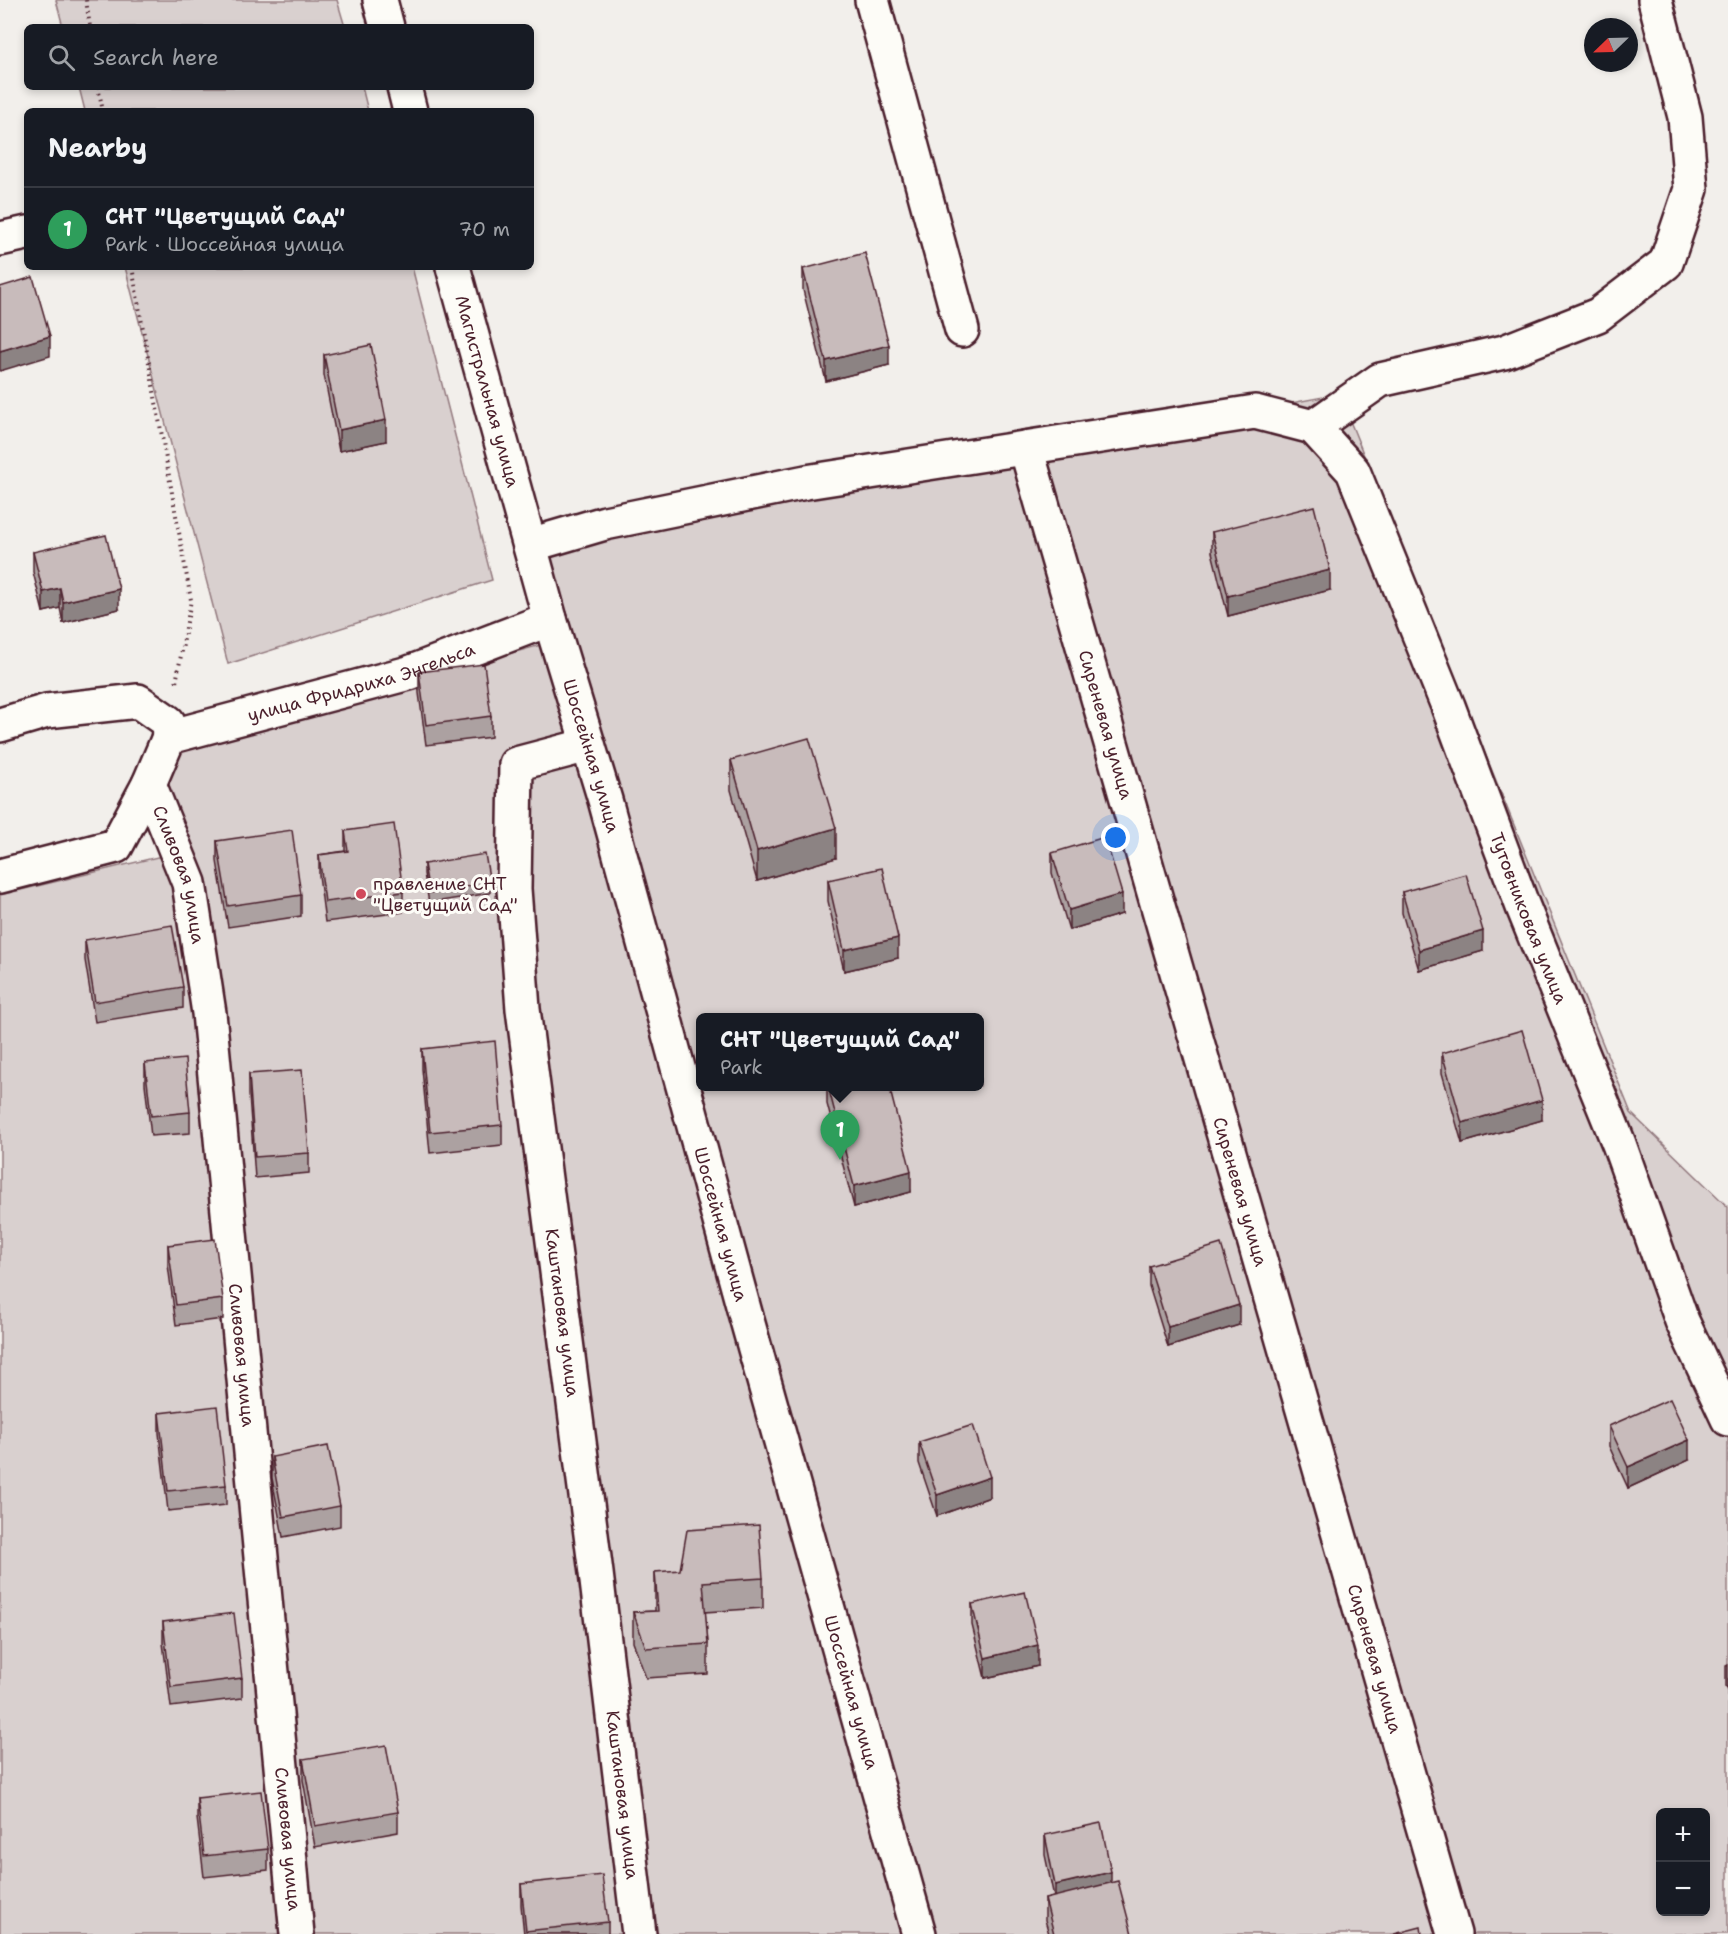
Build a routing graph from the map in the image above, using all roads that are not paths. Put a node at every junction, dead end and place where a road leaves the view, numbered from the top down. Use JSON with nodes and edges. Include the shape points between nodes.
{"nodes":[{"id":1,"x":380,"y":0,"type":"edge"},
{"id":2,"x":872,"y":0,"type":"edge"},
{"id":3,"x":1656,"y":0,"type":"edge"},
{"id":4,"x":386,"y":24,"type":"edge"},
{"id":5,"x":405,"y":90,"type":"edge"},
{"id":6,"x":409,"y":108,"type":"edge"},
{"id":7,"x":24,"y":235,"type":"edge"},
{"id":8,"x":0,"y":239,"type":"edge"},
{"id":9,"x":454,"y":270,"type":"edge"},
{"id":10,"x":962,"y":330,"type":"dead end"},
{"id":11,"x":1313,"y":427,"type":"junction"},
{"id":12,"x":1026,"y":448,"type":"junction"},
{"id":13,"x":525,"y":530,"type":"junction"},
{"id":14,"x":550,"y":619,"type":"junction"},
{"id":15,"x":0,"y":725,"type":"edge"},
{"id":16,"x":168,"y":729,"type":"junction"},
{"id":17,"x":588,"y":745,"type":"junction"},
{"id":18,"x":149,"y":784,"type":"junction"},
{"id":19,"x":0,"y":876,"type":"edge"},
{"id":20,"x":1728,"y":1419,"type":"edge"},
{"id":21,"x":297,"y":1934,"type":"edge"},
{"id":22,"x":639,"y":1934,"type":"edge"},
{"id":23,"x":919,"y":1934,"type":"edge"},
{"id":24,"x":1454,"y":1934,"type":"edge"}],
"edges":[{"from":1,"to":4,"type":"street"},
{"from":2,"to":10,"type":"street"},
{"from":3,"to":11,"type":"street","via":[[1685,117],[1691,189],[1666,263],[1598,315],[1504,352],[1380,380]]},
{"from":5,"to":6,"type":"street"},
{"from":7,"to":8,"type":"street"},
{"from":9,"to":13,"type":"street","name":"Магистральная улица"},
{"from":11,"to":12,"type":"street","via":[[1255,411]]},
{"from":11,"to":20,"type":"street","name":"Тутовниковая улица","via":[[1353,471],[1619,1144],[1682,1321]]},
{"from":12,"to":13,"type":"street","via":[[806,482],[605,524]]},
{"from":12,"to":24,"type":"street","name":"Сиреневая улица"},
{"from":13,"to":14,"type":"street","name":"Шоссейная улица"},
{"from":14,"to":16,"type":"street","name":"улица Фридриха Энгельса","via":[[409,674]]},
{"from":14,"to":17,"type":"street","name":"Шоссейная улица"},
{"from":15,"to":16,"type":"street","via":[[47,711],[138,701]]},
{"from":16,"to":18,"type":"street"},
{"from":17,"to":22,"type":"street","name":"Каштановая улица","via":[[516,764],[514,889],[523,1009]]},
{"from":17,"to":23,"type":"street","name":"Шоссейная улица"},
{"from":18,"to":19,"type":"street","via":[[116,846]]},
{"from":18,"to":21,"type":"street","name":"Сливовая улица","via":[[189,883],[209,1013]]}]}
